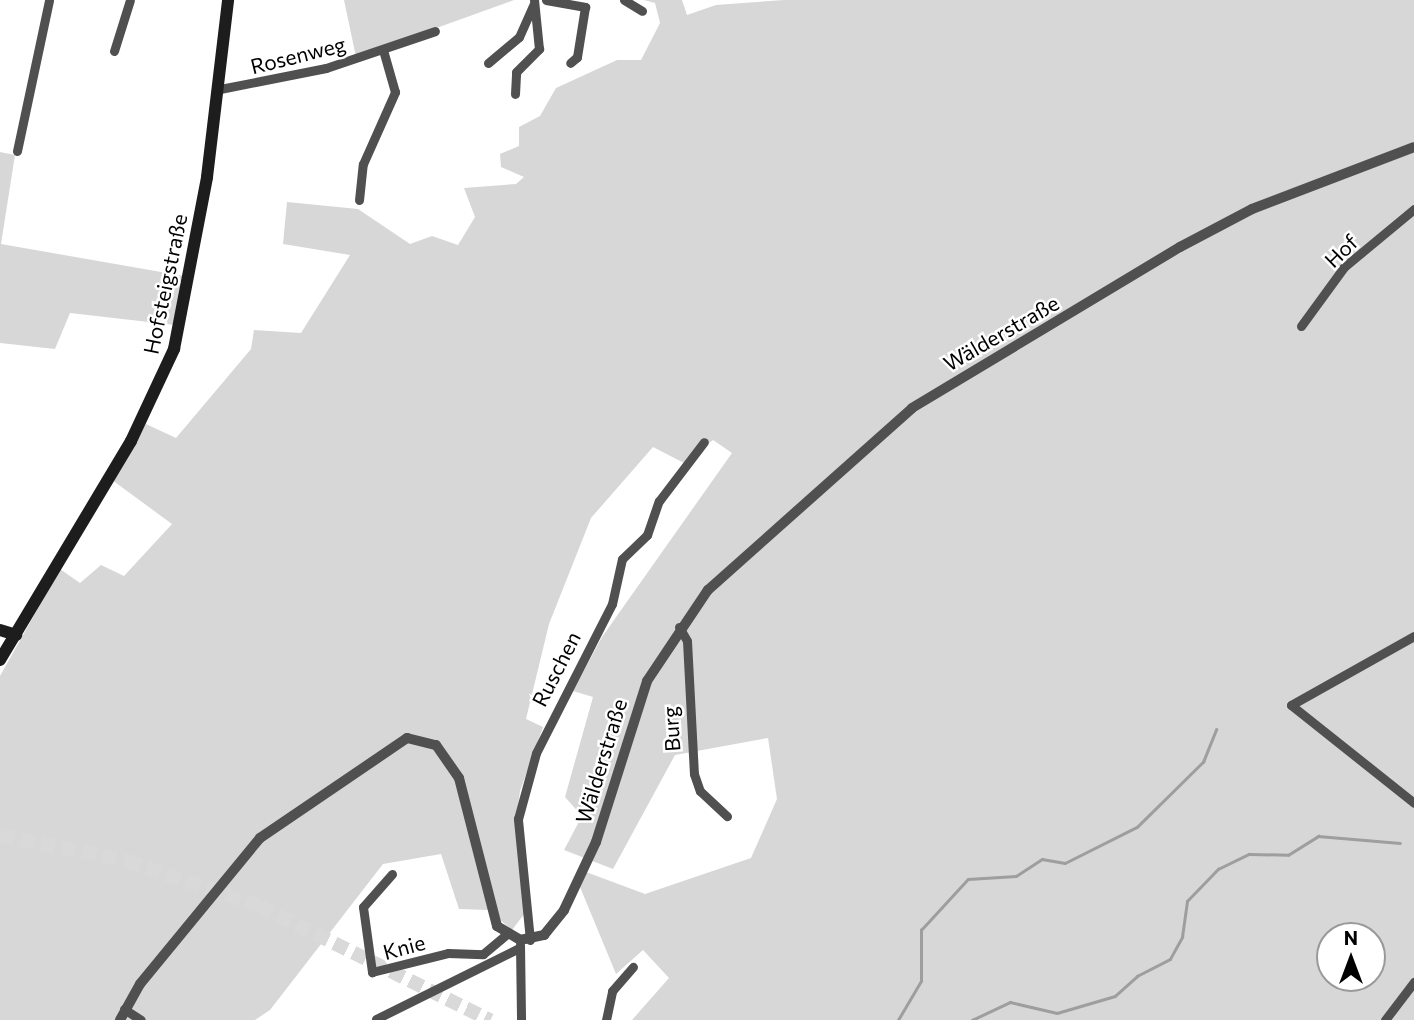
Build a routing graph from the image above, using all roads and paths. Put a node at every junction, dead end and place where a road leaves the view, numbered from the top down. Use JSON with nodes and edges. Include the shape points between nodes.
{"nodes":[{"id":1,"x":50,"y":0,"type":"edge"},
{"id":2,"x":130,"y":0,"type":"edge"},
{"id":3,"x":228,"y":0,"type":"edge"},
{"id":4,"x":546,"y":0,"type":"edge"},
{"id":5,"x":624,"y":0,"type":"edge"},
{"id":6,"x":533,"y":2,"type":"edge"},
{"id":7,"x":642,"y":11,"type":"dead end"},
{"id":8,"x":435,"y":31,"type":"dead end"},
{"id":9,"x":383,"y":50,"type":"junction"},
{"id":10,"x":114,"y":51,"type":"dead end"},
{"id":11,"x":488,"y":63,"type":"dead end"},
{"id":12,"x":570,"y":64,"type":"dead end"},
{"id":13,"x":220,"y":89,"type":"junction"},
{"id":14,"x":515,"y":94,"type":"dead end"},
{"id":15,"x":1414,"y":147,"type":"edge"},
{"id":16,"x":17,"y":151,"type":"dead end"},
{"id":17,"x":359,"y":200,"type":"dead end"},
{"id":18,"x":1414,"y":209,"type":"edge"},
{"id":19,"x":1301,"y":326,"type":"dead end"},
{"id":20,"x":704,"y":442,"type":"dead end"},
{"id":21,"x":680,"y":627,"type":"junction"},
{"id":22,"x":0,"y":630,"type":"edge"},
{"id":23,"x":16,"y":635,"type":"junction"},
{"id":24,"x":1414,"y":636,"type":"edge"},
{"id":25,"x":2,"y":651,"type":"edge"},
{"id":26,"x":1414,"y":803,"type":"edge"},
{"id":27,"x":727,"y":816,"type":"dead end"},
{"id":28,"x":392,"y":874,"type":"dead end"},
{"id":29,"x":506,"y":935,"type":"junction"},
{"id":30,"x":523,"y":943,"type":"junction"},
{"id":31,"x":634,"y":967,"type":"dead end"},
{"id":32,"x":1414,"y":982,"type":"edge"},
{"id":33,"x":122,"y":1015,"type":"edge"},
{"id":34,"x":376,"y":1019,"type":"edge"},
{"id":35,"x":141,"y":1020,"type":"edge"},
{"id":36,"x":521,"y":1020,"type":"edge"},
{"id":37,"x":607,"y":1020,"type":"edge"},
{"id":38,"x":1385,"y":1020,"type":"edge"}],
"edges":[{"from":1,"to":16,"type":"street"},
{"from":2,"to":10,"type":"street"},
{"from":3,"to":13,"type":"main road","name":"Hofsteigstraße"},
{"from":4,"to":12,"type":"street","via":[[585,7],[577,57]]},
{"from":5,"to":7,"type":"street"},
{"from":6,"to":11,"type":"street","via":[[519,37]]},
{"from":6,"to":14,"type":"street","via":[[539,49],[516,72]]},
{"from":8,"to":9,"type":"street","name":"Rosenweg"},
{"from":9,"to":13,"type":"street","name":"Rosenweg"},
{"from":9,"to":17,"type":"street","via":[[396,92],[363,164]]},
{"from":13,"to":23,"type":"main road","name":"Hofsteigstraße","via":[[186,301],[168,367]]},
{"from":15,"to":21,"type":"street","name":"Wälderstraße","via":[[1216,228],[912,408],[708,590]]},
{"from":18,"to":19,"type":"street","name":"Hof","via":[[1344,267]]},
{"from":20,"to":30,"type":"street","name":"Ruschen","via":[[660,500],[647,535],[622,559],[612,604],[536,753],[518,819]]},
{"from":21,"to":27,"type":"street","name":"Burg","via":[[687,641],[694,774],[700,791]]},
{"from":21,"to":30,"type":"street","name":"Wälderstraße","via":[[635,708],[596,842],[573,893],[550,930]]},
{"from":22,"to":23,"type":"main road"},
{"from":23,"to":25,"type":"main road","name":"Hofsteigstraße"},
{"from":24,"to":26,"type":"street","via":[[1291,705]]},
{"from":28,"to":29,"type":"street","name":"Knie","via":[[363,907],[372,972],[448,953],[483,954]]},
{"from":29,"to":30,"type":"street"},
{"from":29,"to":33,"type":"street","via":[[489,904],[459,778],[436,745],[407,738],[260,838]]},
{"from":30,"to":34,"type":"street"},
{"from":30,"to":36,"type":"street"},
{"from":31,"to":37,"type":"street","via":[[611,991]]},
{"from":32,"to":38,"type":"street"},
{"from":33,"to":35,"type":"street"}]}
